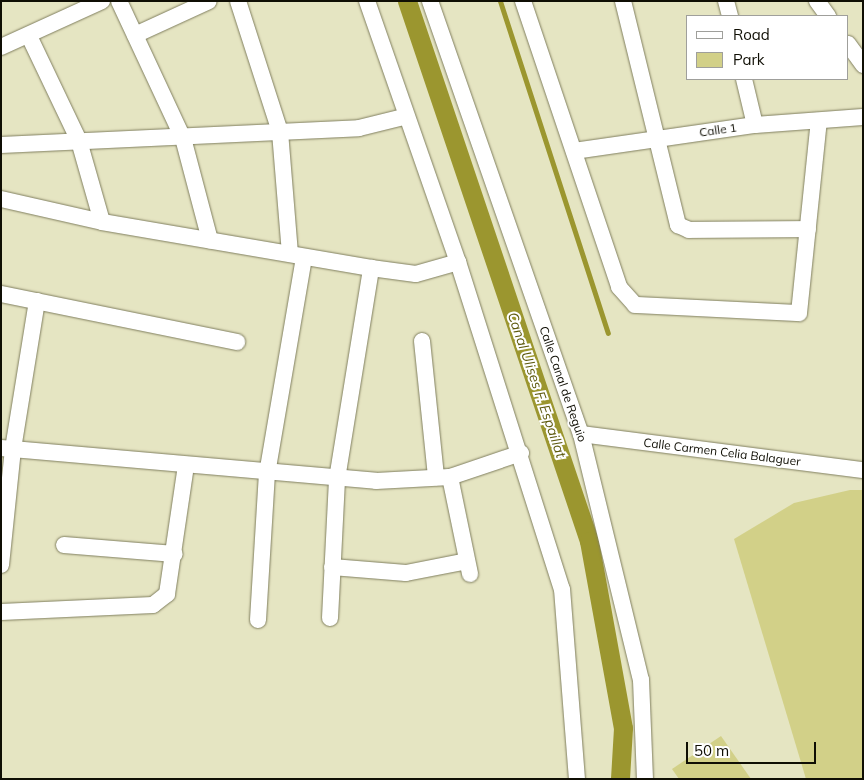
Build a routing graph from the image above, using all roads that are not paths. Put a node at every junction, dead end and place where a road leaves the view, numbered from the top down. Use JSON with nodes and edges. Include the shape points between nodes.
{"nodes":[{"id":1,"x":102,"y":1,"type":"edge"},
{"id":2,"x":119,"y":1,"type":"edge"},
{"id":3,"x":209,"y":1,"type":"edge"},
{"id":4,"x":238,"y":1,"type":"edge"},
{"id":5,"x":367,"y":1,"type":"edge"},
{"id":6,"x":430,"y":1,"type":"edge"},
{"id":7,"x":523,"y":1,"type":"edge"},
{"id":8,"x":623,"y":1,"type":"edge"},
{"id":9,"x":726,"y":1,"type":"edge"},
{"id":10,"x":817,"y":1,"type":"edge"},
{"id":11,"x":730,"y":15,"type":"edge"},
{"id":12,"x":827,"y":15,"type":"edge"},
{"id":13,"x":134,"y":35,"type":"junction"},
{"id":14,"x":29,"y":36,"type":"junction"},
{"id":15,"x":849,"y":45,"type":"edge"},
{"id":16,"x":1,"y":47,"type":"edge"},
{"id":17,"x":863,"y":65,"type":"edge"},
{"id":18,"x":744,"y":80,"type":"edge"},
{"id":19,"x":407,"y":116,"type":"junction"},
{"id":20,"x":863,"y":117,"type":"edge"},
{"id":21,"x":819,"y":121,"type":"junction"},
{"id":22,"x":755,"y":125,"type":"junction"},
{"id":23,"x":280,"y":132,"type":"junction"},
{"id":24,"x":183,"y":138,"type":"junction"},
{"id":25,"x":656,"y":138,"type":"junction"},
{"id":26,"x":79,"y":141,"type":"junction"},
{"id":27,"x":1,"y":145,"type":"edge"},
{"id":28,"x":574,"y":151,"type":"junction"},
{"id":29,"x":1,"y":199,"type":"edge"},
{"id":30,"x":102,"y":222,"type":"junction"},
{"id":31,"x":808,"y":229,"type":"junction"},
{"id":32,"x":210,"y":240,"type":"junction"},
{"id":33,"x":297,"y":256,"type":"junction"},
{"id":34,"x":458,"y":262,"type":"junction"},
{"id":35,"x":371,"y":268,"type":"junction"},
{"id":36,"x":1,"y":294,"type":"edge"},
{"id":37,"x":37,"y":302,"type":"junction"},
{"id":38,"x":422,"y":341,"type":"dead end"},
{"id":39,"x":237,"y":342,"type":"dead end"},
{"id":40,"x":581,"y":434,"type":"junction"},
{"id":41,"x":7,"y":448,"type":"edge"},
{"id":42,"x":521,"y":453,"type":"junction"},
{"id":43,"x":186,"y":466,"type":"junction"},
{"id":44,"x":863,"y":470,"type":"edge"},
{"id":45,"x":267,"y":474,"type":"junction"},
{"id":46,"x":443,"y":477,"type":"junction"},
{"id":47,"x":337,"y":479,"type":"junction"},
{"id":48,"x":64,"y":545,"type":"dead end"},
{"id":49,"x":175,"y":554,"type":"junction"},
{"id":50,"x":1,"y":565,"type":"edge"},
{"id":51,"x":332,"y":567,"type":"junction"},
{"id":52,"x":1,"y":612,"type":"edge"},
{"id":53,"x":330,"y":618,"type":"dead end"},
{"id":54,"x":258,"y":620,"type":"dead end"},
{"id":55,"x":577,"y":779,"type":"edge"},
{"id":56,"x":645,"y":779,"type":"edge"}],
"edges":[{"from":1,"to":14,"type":"street"},
{"from":2,"to":13,"type":"street"},
{"from":3,"to":13,"type":"street"},
{"from":4,"to":23,"type":"street"},
{"from":5,"to":19,"type":"street"},
{"from":6,"to":40,"type":"street","name":"Calle Canal de Reguio"},
{"from":7,"to":28,"type":"street"},
{"from":8,"to":25,"type":"street"},
{"from":9,"to":11,"type":"street"},
{"from":10,"to":12,"type":"street"},
{"from":13,"to":24,"type":"street"},
{"from":14,"to":16,"type":"street"},
{"from":14,"to":26,"type":"street"},
{"from":15,"to":17,"type":"street"},
{"from":18,"to":22,"type":"street"},
{"from":19,"to":23,"type":"street","via":[[359,128]]},
{"from":19,"to":34,"type":"street"},
{"from":20,"to":21,"type":"street","name":"Calle 1"},
{"from":21,"to":22,"type":"street","name":"Calle 1"},
{"from":21,"to":31,"type":"street"},
{"from":22,"to":25,"type":"street","name":"Calle 1"},
{"from":23,"to":24,"type":"street"},
{"from":23,"to":33,"type":"street"},
{"from":24,"to":26,"type":"street"},
{"from":24,"to":32,"type":"street"},
{"from":25,"to":28,"type":"street","name":"Calle 1"},
{"from":25,"to":31,"type":"street","via":[[680,227]]},
{"from":26,"to":27,"type":"street"},
{"from":26,"to":30,"type":"street"},
{"from":28,"to":31,"type":"street","via":[[619,287],[635,305],[800,314]]},
{"from":29,"to":30,"type":"street"},
{"from":30,"to":32,"type":"street"},
{"from":32,"to":33,"type":"street"},
{"from":33,"to":35,"type":"street"},
{"from":33,"to":45,"type":"street"},
{"from":34,"to":35,"type":"street","via":[[416,274]]},
{"from":34,"to":42,"type":"street"},
{"from":35,"to":47,"type":"street"},
{"from":36,"to":37,"type":"street"},
{"from":37,"to":39,"type":"street"},
{"from":37,"to":41,"type":"street"},
{"from":38,"to":46,"type":"street"},
{"from":40,"to":44,"type":"street","name":"Calle Carmen Celia Balaguer"},
{"from":40,"to":56,"type":"street","name":"Calle Canal de Reguio","via":[[641,680]]},
{"from":41,"to":43,"type":"street"},
{"from":41,"to":50,"type":"street"},
{"from":42,"to":46,"type":"street"},
{"from":42,"to":55,"type":"street","via":[[562,590]]},
{"from":43,"to":45,"type":"street"},
{"from":43,"to":49,"type":"street"},
{"from":45,"to":47,"type":"street"},
{"from":45,"to":54,"type":"street"},
{"from":46,"to":47,"type":"street"},
{"from":46,"to":51,"type":"street","via":[[468,568],[406,573]]},
{"from":47,"to":51,"type":"street"},
{"from":48,"to":49,"type":"street"},
{"from":49,"to":52,"type":"street","via":[[167,594],[154,605]]},
{"from":51,"to":53,"type":"street"}]}
